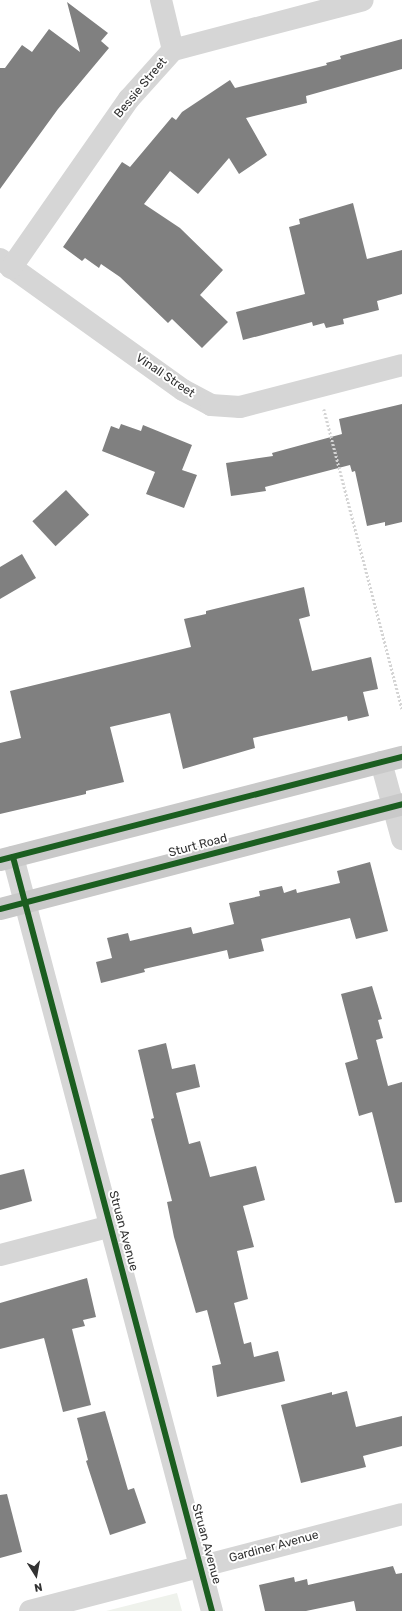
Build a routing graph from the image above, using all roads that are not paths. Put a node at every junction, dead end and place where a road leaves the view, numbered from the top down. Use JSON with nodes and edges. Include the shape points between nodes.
{"nodes":[{"id":1,"x":161,"y":0,"type":"edge"},
{"id":2,"x":363,"y":0,"type":"edge"},
{"id":3,"x":173,"y":50,"type":"junction"},
{"id":4,"x":6,"y":263,"type":"edge"},
{"id":5,"x":402,"y":365,"type":"edge"},
{"id":6,"x":402,"y":757,"type":"edge"},
{"id":7,"x":381,"y":762,"type":"junction"},
{"id":8,"x":398,"y":805,"type":"edge"},
{"id":9,"x":402,"y":839,"type":"edge"},
{"id":10,"x":6,"y":858,"type":"edge"},
{"id":11,"x":25,"y":902,"type":"junction"},
{"id":12,"x":0,"y":909,"type":"edge"},
{"id":13,"x":111,"y":1226,"type":"junction"},
{"id":14,"x":0,"y":1255,"type":"edge"},
{"id":15,"x":402,"y":1514,"type":"edge"},
{"id":16,"x":201,"y":1566,"type":"junction"},
{"id":17,"x":30,"y":1611,"type":"edge"},
{"id":18,"x":212,"y":1611,"type":"edge"}],
"edges":[{"from":1,"to":3,"type":"street"},
{"from":2,"to":3,"type":"street","name":"Bessie Street"},
{"from":3,"to":4,"type":"street","name":"Bessie Street","via":[[129,99]]},
{"from":4,"to":5,"type":"street","name":"Vinall Street","via":[[183,390],[211,405],[240,407]]},
{"from":6,"to":7,"type":"main road"},
{"from":7,"to":8,"type":"street"},
{"from":7,"to":10,"type":"main road"},
{"from":8,"to":9,"type":"street"},
{"from":8,"to":11,"type":"main road","name":"Sturt Road"},
{"from":10,"to":11,"type":"street","name":"Struan Avenue"},
{"from":11,"to":12,"type":"main road","name":"Sturt Road"},
{"from":11,"to":13,"type":"street","name":"Struan Avenue"},
{"from":13,"to":14,"type":"street"},
{"from":13,"to":16,"type":"street","name":"Struan Avenue"},
{"from":15,"to":16,"type":"street","name":"Gardiner Avenue"},
{"from":16,"to":17,"type":"street","name":"Gardiner Avenue"},
{"from":16,"to":18,"type":"street","name":"Struan Avenue"}]}
